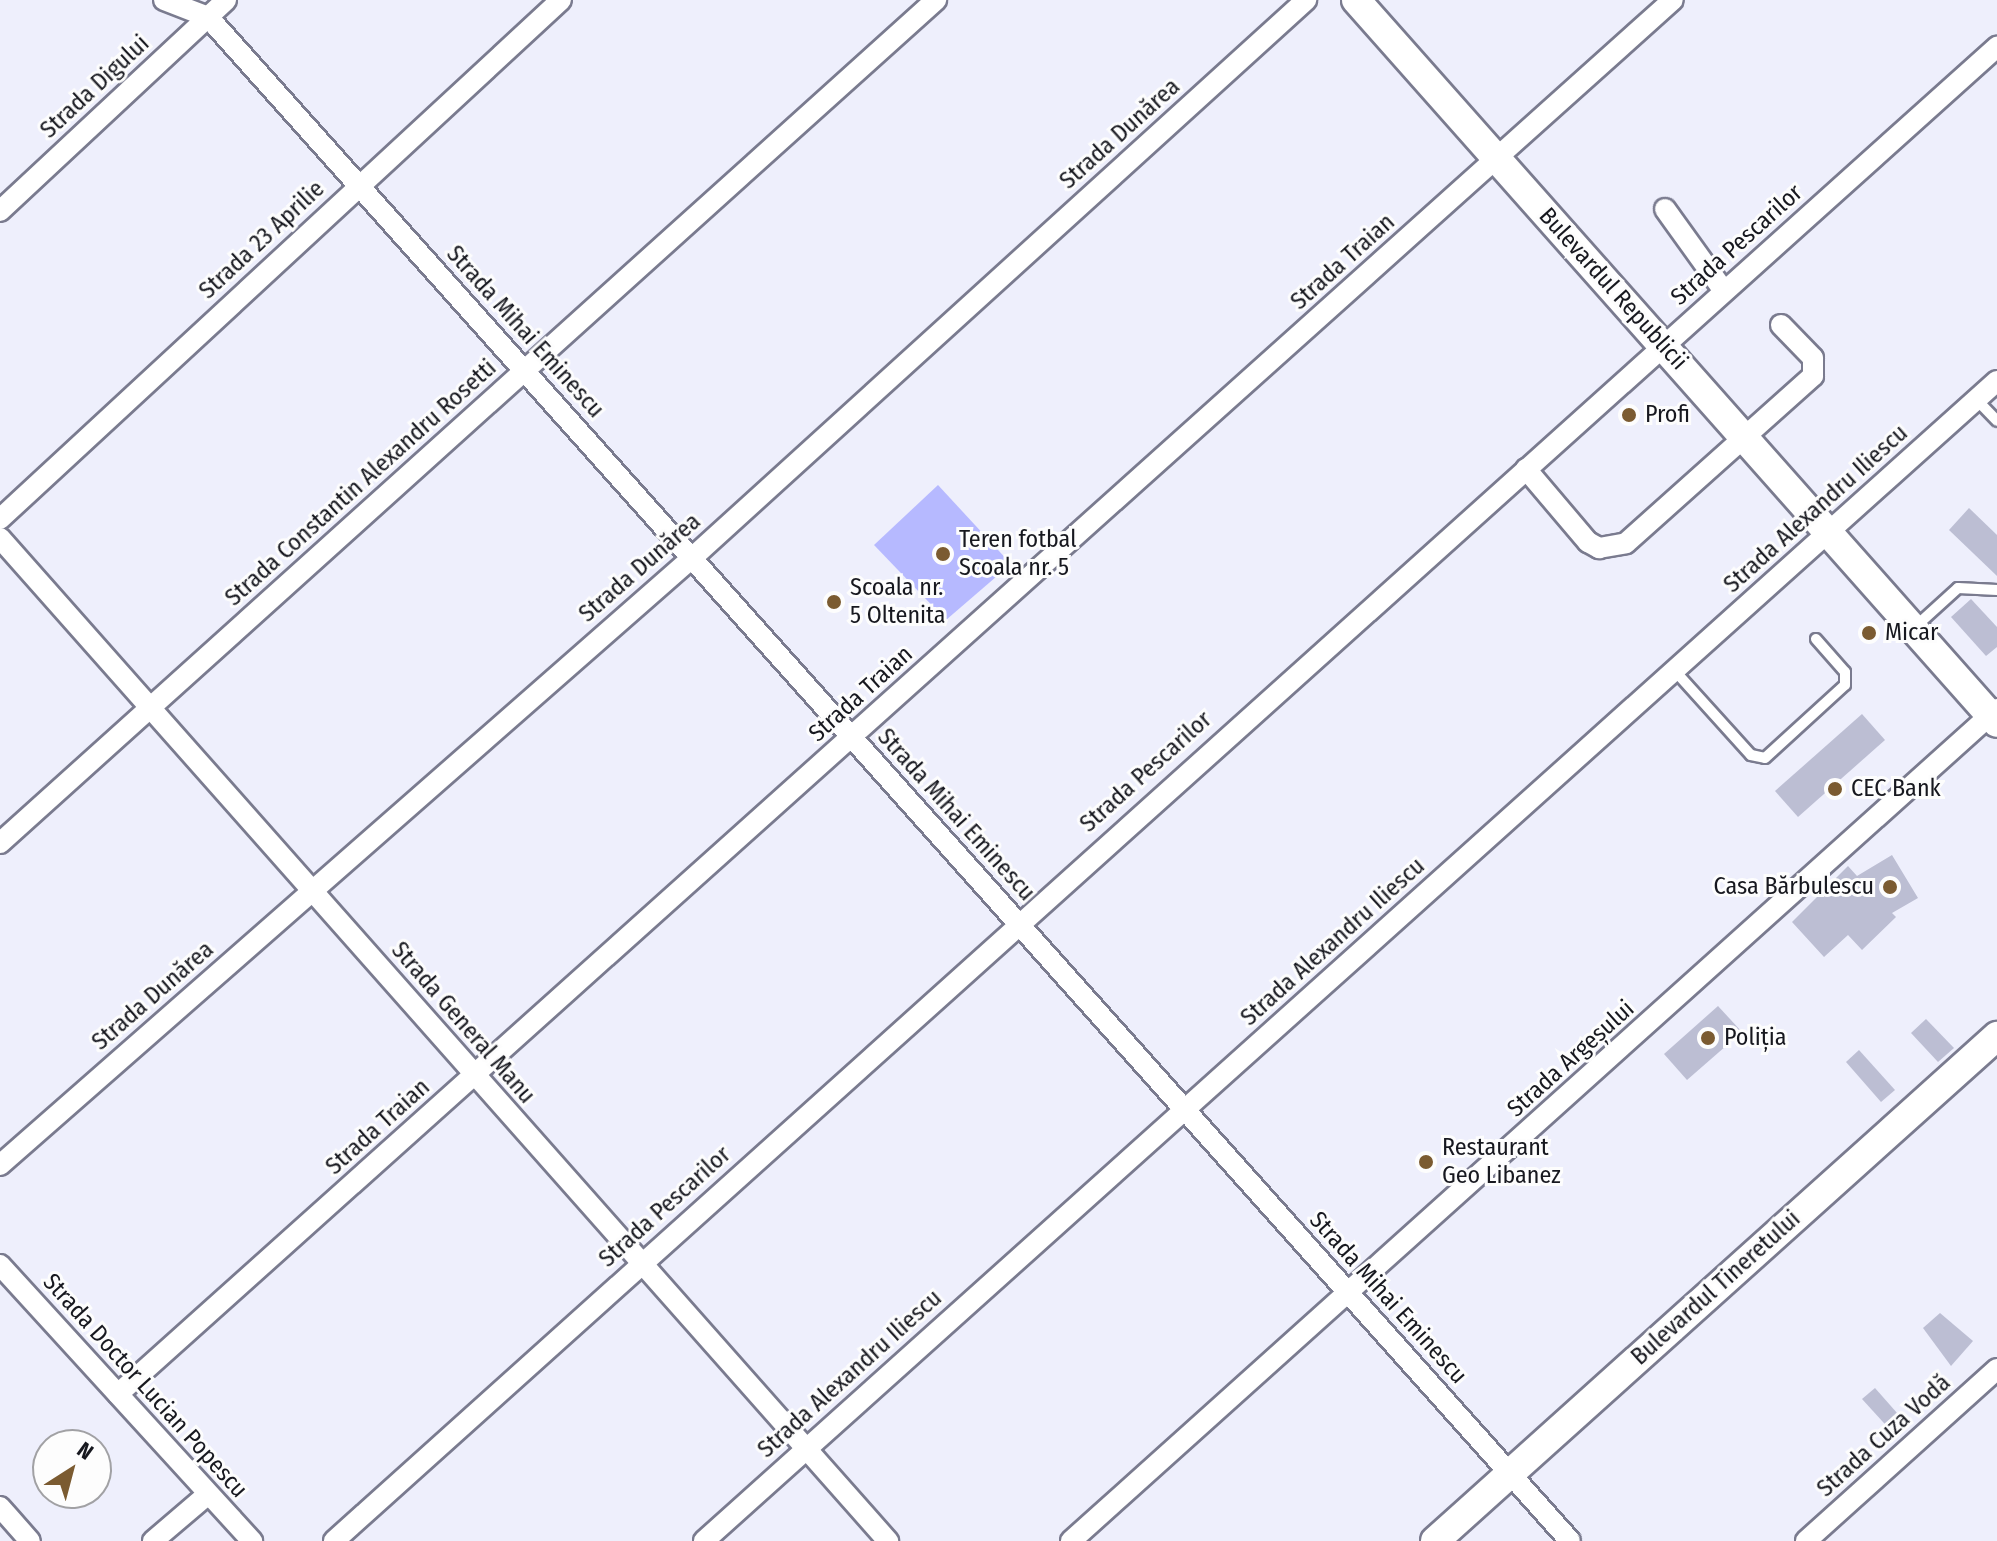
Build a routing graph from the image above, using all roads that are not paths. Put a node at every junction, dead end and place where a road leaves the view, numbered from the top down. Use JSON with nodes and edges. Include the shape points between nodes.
{"nodes":[{"id":1,"x":164,"y":0,"type":"edge"},
{"id":2,"x":226,"y":0,"type":"edge"},
{"id":3,"x":561,"y":0,"type":"edge"},
{"id":4,"x":936,"y":0,"type":"edge"},
{"id":5,"x":1306,"y":0,"type":"edge"},
{"id":6,"x":1356,"y":0,"type":"edge"},
{"id":7,"x":1673,"y":0,"type":"edge"},
{"id":8,"x":208,"y":17,"type":"junction"},
{"id":9,"x":1997,"y":47,"type":"edge"},
{"id":10,"x":1497,"y":159,"type":"junction"},
{"id":11,"x":359,"y":185,"type":"junction"},
{"id":12,"x":1665,"y":209,"type":"dead end"},
{"id":13,"x":0,"y":211,"type":"edge"},
{"id":14,"x":1724,"y":291,"type":"junction"},
{"id":15,"x":1781,"y":325,"type":"dead end"},
{"id":16,"x":1663,"y":346,"type":"junction"},
{"id":17,"x":525,"y":371,"type":"junction"},
{"id":18,"x":1997,"y":381,"type":"edge"},
{"id":19,"x":1977,"y":400,"type":"junction"},
{"id":20,"x":1997,"y":421,"type":"edge"},
{"id":21,"x":1744,"y":437,"type":"junction"},
{"id":22,"x":1526,"y":469,"type":"junction"},
{"id":23,"x":0,"y":519,"type":"edge"},
{"id":24,"x":1828,"y":532,"type":"junction"},
{"id":25,"x":0,"y":538,"type":"edge"},
{"id":26,"x":692,"y":558,"type":"junction"},
{"id":27,"x":1997,"y":590,"type":"edge"},
{"id":28,"x":1914,"y":629,"type":"junction"},
{"id":29,"x":1816,"y":639,"type":"dead end"},
{"id":30,"x":1675,"y":671,"type":"junction"},
{"id":31,"x":150,"y":707,"type":"junction"},
{"id":32,"x":1995,"y":716,"type":"edge"},
{"id":33,"x":852,"y":737,"type":"junction"},
{"id":34,"x":0,"y":843,"type":"edge"},
{"id":35,"x":312,"y":891,"type":"junction"},
{"id":36,"x":1017,"y":922,"type":"junction"},
{"id":37,"x":1997,"y":1036,"type":"edge"},
{"id":38,"x":475,"y":1075,"type":"junction"},
{"id":39,"x":1185,"y":1109,"type":"junction"},
{"id":40,"x":0,"y":1165,"type":"edge"},
{"id":41,"x":642,"y":1263,"type":"junction"},
{"id":42,"x":0,"y":1265,"type":"edge"},
{"id":43,"x":1350,"y":1294,"type":"junction"},
{"id":44,"x":1997,"y":1369,"type":"edge"},
{"id":45,"x":118,"y":1394,"type":"junction"},
{"id":46,"x":805,"y":1449,"type":"junction"},
{"id":47,"x":1510,"y":1473,"type":"junction"},
{"id":48,"x":207,"y":1495,"type":"junction"},
{"id":49,"x":0,"y":1507,"type":"edge"},
{"id":50,"x":30,"y":1541,"type":"edge"},
{"id":51,"x":153,"y":1541,"type":"edge"},
{"id":52,"x":252,"y":1541,"type":"edge"},
{"id":53,"x":334,"y":1541,"type":"edge"},
{"id":54,"x":704,"y":1541,"type":"edge"},
{"id":55,"x":888,"y":1541,"type":"edge"},
{"id":56,"x":1071,"y":1541,"type":"edge"},
{"id":57,"x":1435,"y":1541,"type":"edge"},
{"id":58,"x":1570,"y":1541,"type":"edge"},
{"id":59,"x":1806,"y":1541,"type":"edge"}],
"edges":[{"from":1,"to":8,"type":"street"},
{"from":2,"to":8,"type":"street","name":"Strada Digului"},
{"from":3,"to":11,"type":"street","name":"Strada 23 Aprilie"},
{"from":4,"to":17,"type":"street","name":"Strada Constantin Alexandru Rosetti"},
{"from":5,"to":26,"type":"street","name":"Strada Dunărea"},
{"from":6,"to":10,"type":"street","name":"Bulevardul Republicii"},
{"from":7,"to":10,"type":"street","name":"Strada Traian"},
{"from":8,"to":11,"type":"street","name":"Strada Mihai Eminescu"},
{"from":8,"to":13,"type":"street","name":"Strada Digului"},
{"from":9,"to":14,"type":"street","name":"Strada Pescarilor"},
{"from":10,"to":16,"type":"street","name":"Bulevardul Republicii"},
{"from":10,"to":33,"type":"street","name":"Strada Traian"},
{"from":11,"to":17,"type":"street","name":"Strada Mihai Eminescu"},
{"from":11,"to":23,"type":"street","name":"Strada 23 Aprilie"},
{"from":12,"to":14,"type":"street"},
{"from":14,"to":16,"type":"street","name":"Strada Pescarilor"},
{"from":15,"to":21,"type":"street","via":[[1817,367]]},
{"from":16,"to":21,"type":"street","name":"Bulevardul Republicii"},
{"from":16,"to":22,"type":"street","name":"Strada Pescarilor"},
{"from":17,"to":26,"type":"street","name":"Strada Mihai Eminescu"},
{"from":17,"to":31,"type":"street","name":"Strada Constantin Alexandru Rosetti"},
{"from":18,"to":19,"type":"street","name":"Strada Alexandru Iliescu"},
{"from":19,"to":20,"type":"lane"},
{"from":19,"to":24,"type":"street","name":"Strada Alexandru Iliescu"},
{"from":21,"to":22,"type":"street","via":[[1614,548],[1588,542]]},
{"from":21,"to":24,"type":"street","name":"Bulevardul Republicii"},
{"from":22,"to":36,"type":"street","name":"Strada Pescarilor"},
{"from":24,"to":28,"type":"street","name":"Bulevardul Republicii"},
{"from":24,"to":30,"type":"street","name":"Strada Alexandru Iliescu"},
{"from":25,"to":31,"type":"street","name":"Strada General Manu"},
{"from":26,"to":33,"type":"street","name":"Strada Mihai Eminescu"},
{"from":26,"to":35,"type":"street","name":"Strada Dunărea"},
{"from":27,"to":28,"type":"lane","via":[[1958,588]]},
{"from":28,"to":32,"type":"street","name":"Bulevardul Republicii"},
{"from":29,"to":30,"type":"lane","via":[[1845,672],[1845,685],[1765,758],[1751,755]]},
{"from":30,"to":39,"type":"street","name":"Strada Alexandru Iliescu"},
{"from":31,"to":34,"type":"street","name":"Strada Constantin Alexandru Rosetti"},
{"from":31,"to":35,"type":"street","name":"Strada General Manu"},
{"from":32,"to":43,"type":"street","name":"Strada Argeșului"},
{"from":33,"to":36,"type":"street","name":"Strada Mihai Eminescu"},
{"from":33,"to":38,"type":"street","name":"Strada Traian"},
{"from":35,"to":38,"type":"street","name":"Strada General Manu"},
{"from":35,"to":40,"type":"street","name":"Strada Dunărea"},
{"from":36,"to":39,"type":"street","name":"Strada Mihai Eminescu"},
{"from":36,"to":41,"type":"street","name":"Strada Pescarilor"},
{"from":37,"to":47,"type":"street","name":"Bulevardul Tineretului"},
{"from":38,"to":41,"type":"street","name":"Strada General Manu"},
{"from":38,"to":45,"type":"street","name":"Strada Traian"},
{"from":39,"to":43,"type":"street","name":"Strada Mihai Eminescu"},
{"from":39,"to":46,"type":"street","name":"Strada Alexandru Iliescu"},
{"from":41,"to":46,"type":"street","name":"Strada General Manu"},
{"from":41,"to":53,"type":"street","name":"Strada Pescarilor"},
{"from":42,"to":45,"type":"street","name":"Strada Doctor Lucian Popescu"},
{"from":43,"to":47,"type":"street","name":"Strada Mihai Eminescu"},
{"from":43,"to":56,"type":"street","name":"Strada Argeșului"},
{"from":44,"to":59,"type":"street","name":"Strada Cuza Vodă"},
{"from":45,"to":48,"type":"street","name":"Strada Doctor Lucian Popescu"},
{"from":46,"to":54,"type":"street","name":"Strada Alexandru Iliescu"},
{"from":46,"to":55,"type":"street","name":"Strada General Manu"},
{"from":47,"to":57,"type":"street","name":"Bulevardul Tineretului"},
{"from":47,"to":58,"type":"street","name":"Strada Mihai Eminescu"},
{"from":48,"to":51,"type":"street"},
{"from":48,"to":52,"type":"street","name":"Strada Doctor Lucian Popescu"},
{"from":49,"to":50,"type":"street"}]}
